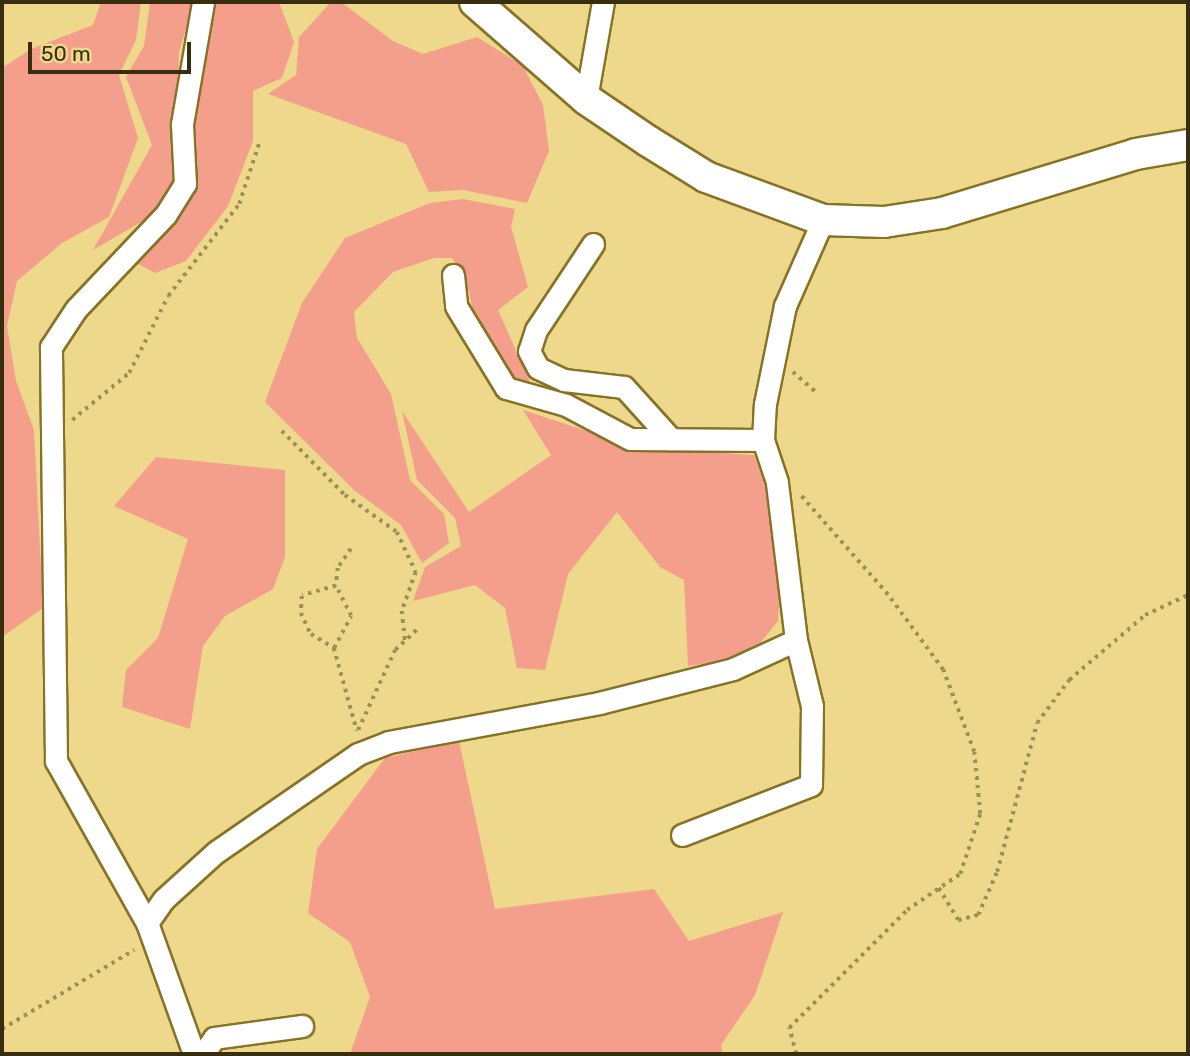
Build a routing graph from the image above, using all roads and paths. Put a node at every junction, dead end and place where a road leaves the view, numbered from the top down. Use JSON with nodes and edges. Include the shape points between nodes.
{"nodes":[{"id":1,"x":203,"y":2,"type":"edge"},
{"id":2,"x":475,"y":2,"type":"edge"},
{"id":3,"x":603,"y":2,"type":"edge"},
{"id":4,"x":586,"y":99,"type":"junction"},
{"id":5,"x":259,"y":143,"type":"dead end"},
{"id":6,"x":1188,"y":145,"type":"edge"},
{"id":7,"x":823,"y":220,"type":"junction"},
{"id":8,"x":593,"y":244,"type":"dead end"},
{"id":9,"x":453,"y":275,"type":"dead end"},
{"id":10,"x":282,"y":431,"type":"dead end"},
{"id":11,"x":54,"y":434,"type":"junction"},
{"id":12,"x":671,"y":439,"type":"junction"},
{"id":13,"x":763,"y":440,"type":"junction"},
{"id":14,"x":777,"y":482,"type":"junction"},
{"id":15,"x":351,"y":550,"type":"dead end"},
{"id":16,"x":336,"y":586,"type":"junction"},
{"id":17,"x":1188,"y":594,"type":"edge"},
{"id":18,"x":420,"y":627,"type":"dead end"},
{"id":19,"x":796,"y":640,"type":"junction"},
{"id":20,"x":405,"y":641,"type":"junction"},
{"id":21,"x":334,"y":648,"type":"junction"},
{"id":22,"x":358,"y":743,"type":"junction"},
{"id":23,"x":682,"y":835,"type":"dead end"},
{"id":24,"x":939,"y":888,"type":"junction"},
{"id":25,"x":147,"y":923,"type":"junction"},
{"id":26,"x":302,"y":1026,"type":"dead end"},
{"id":27,"x":2,"y":1029,"type":"edge"},
{"id":28,"x":194,"y":1054,"type":"edge"},
{"id":29,"x":202,"y":1054,"type":"edge"},
{"id":30,"x":796,"y":1054,"type":"edge"}],
"edges":[{"from":1,"to":11,"type":"street","via":[[182,124],[185,184],[166,214],[76,309],[51,347]]},
{"from":2,"to":4,"type":"street"},
{"from":3,"to":4,"type":"street"},
{"from":4,"to":7,"type":"street","via":[[706,177]]},
{"from":5,"to":11,"type":"path","via":[[239,204],[168,296],[129,373]]},
{"from":6,"to":7,"type":"street","via":[[1136,155],[942,213],[884,222]]},
{"from":7,"to":13,"type":"street","via":[[785,306],[771,362]]},
{"from":8,"to":12,"type":"street","via":[[536,330],[528,351],[538,368],[564,380],[624,387]]},
{"from":9,"to":12,"type":"street","via":[[456,306],[506,388],[566,405],[630,439]]},
{"from":10,"to":20,"type":"path","via":[[345,495],[397,532],[416,572],[402,611]]},
{"from":11,"to":25,"type":"street","via":[[56,761]]},
{"from":12,"to":13,"type":"street"},
{"from":13,"to":14,"type":"street"},
{"from":14,"to":19,"type":"street"},
{"from":14,"to":24,"type":"path","via":[[807,499],[943,670],[974,752],[981,814],[960,874]]},
{"from":15,"to":16,"type":"path","via":[[338,568]]},
{"from":16,"to":21,"type":"path","via":[[351,617]]},
{"from":16,"to":21,"type":"path","via":[[302,596],[301,613],[312,634]]},
{"from":17,"to":24,"type":"path","via":[[1145,615],[1069,680],[1037,723],[997,872],[978,915],[958,920]]},
{"from":18,"to":20,"type":"path"},
{"from":19,"to":22,"type":"street","via":[[733,669],[599,703],[389,742]]},
{"from":19,"to":23,"type":"street","via":[[813,706],[811,785]]},
{"from":20,"to":22,"type":"path","via":[[395,650]]},
{"from":21,"to":22,"type":"path"},
{"from":22,"to":25,"type":"street","via":[[216,852],[164,899]]},
{"from":24,"to":30,"type":"path","via":[[907,910],[789,1028]]},
{"from":25,"to":27,"type":"path","via":[[133,953]]},
{"from":25,"to":28,"type":"street"},
{"from":26,"to":29,"type":"street","via":[[214,1038]]}]}
